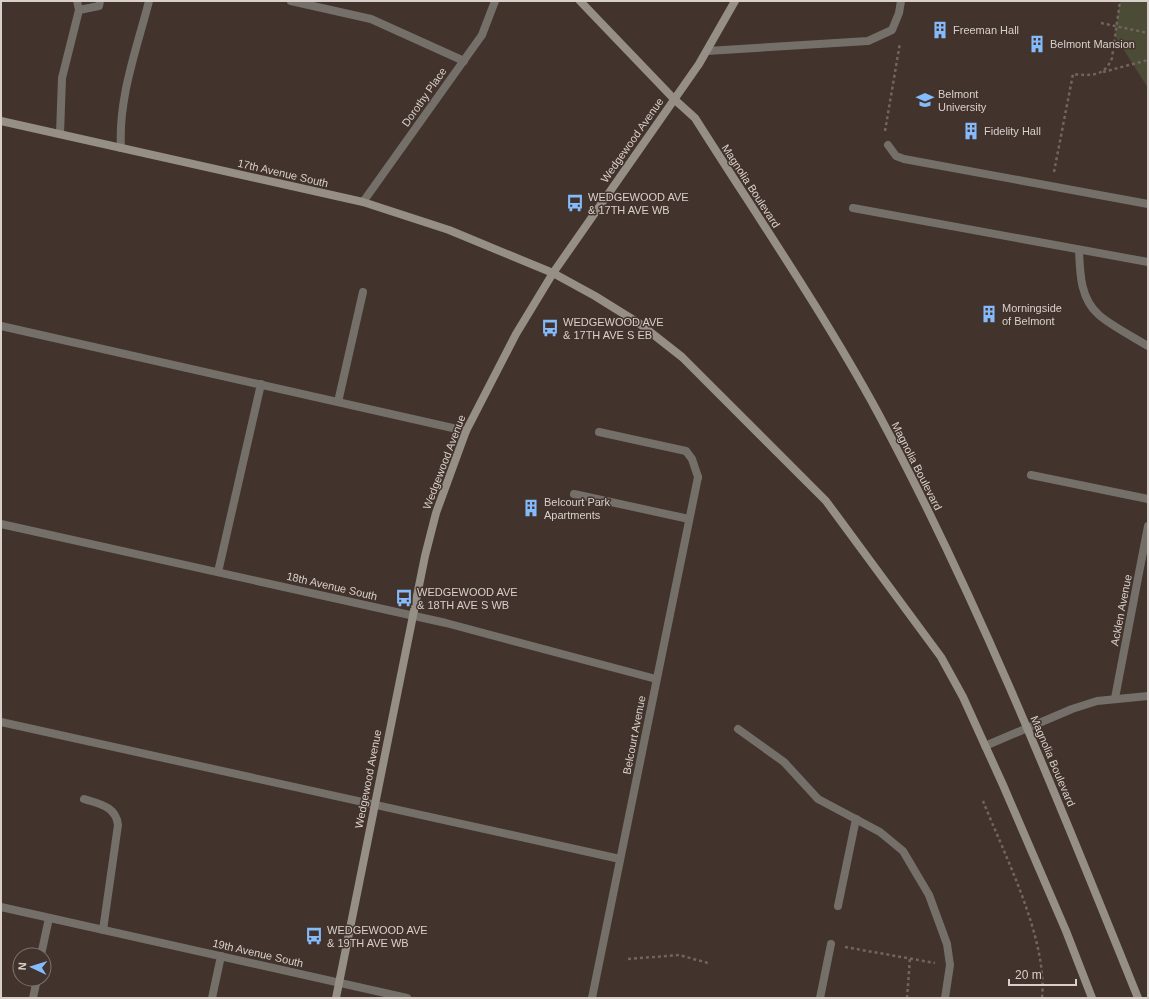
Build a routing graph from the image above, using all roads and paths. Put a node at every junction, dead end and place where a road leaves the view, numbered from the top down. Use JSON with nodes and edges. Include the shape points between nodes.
{"nodes":[{"id":1,"x":78,"y":1,"type":"edge"},
{"id":2,"x":100,"y":1,"type":"edge"},
{"id":3,"x":149,"y":1,"type":"edge"},
{"id":4,"x":291,"y":1,"type":"edge"},
{"id":5,"x":495,"y":1,"type":"edge"},
{"id":6,"x":580,"y":1,"type":"edge"},
{"id":7,"x":735,"y":1,"type":"edge"},
{"id":8,"x":901,"y":1,"type":"edge"},
{"id":9,"x":1120,"y":1,"type":"edge"},
{"id":10,"x":80,"y":10,"type":"junction"},
{"id":11,"x":1101,"y":24,"type":"dead end"},
{"id":12,"x":1116,"y":26,"type":"junction"},
{"id":13,"x":1148,"y":32,"type":"edge"},
{"id":14,"x":900,"y":40,"type":"dead end"},
{"id":15,"x":707,"y":51,"type":"junction"},
{"id":16,"x":1148,"y":60,"type":"edge"},
{"id":17,"x":464,"y":61,"type":"junction"},
{"id":18,"x":1101,"y":72,"type":"junction"},
{"id":19,"x":674,"y":99,"type":"junction"},
{"id":20,"x":1,"y":121,"type":"edge"},
{"id":21,"x":60,"y":134,"type":"junction"},
{"id":22,"x":888,"y":145,"type":"joint"},
{"id":23,"x":121,"y":148,"type":"junction"},
{"id":24,"x":1052,"y":186,"type":"junction"},
{"id":25,"x":363,"y":202,"type":"junction"},
{"id":26,"x":1148,"y":204,"type":"edge"},
{"id":27,"x":853,"y":208,"type":"dead end"},
{"id":28,"x":1079,"y":250,"type":"junction"},
{"id":29,"x":1148,"y":262,"type":"edge"},
{"id":30,"x":552,"y":273,"type":"junction"},
{"id":31,"x":362,"y":292,"type":"dead end"},
{"id":32,"x":1,"y":326,"type":"edge"},
{"id":33,"x":1148,"y":346,"type":"edge"},
{"id":34,"x":261,"y":384,"type":"junction"},
{"id":35,"x":338,"y":402,"type":"junction"},
{"id":36,"x":466,"y":431,"type":"junction"},
{"id":37,"x":599,"y":432,"type":"dead end"},
{"id":38,"x":1030,"y":475,"type":"dead end"},
{"id":39,"x":574,"y":494,"type":"dead end"},
{"id":40,"x":1148,"y":499,"type":"edge"},
{"id":41,"x":689,"y":519,"type":"junction"},
{"id":42,"x":1,"y":524,"type":"edge"},
{"id":43,"x":1148,"y":526,"type":"edge"},
{"id":44,"x":218,"y":572,"type":"junction"},
{"id":45,"x":412,"y":615,"type":"junction"},
{"id":46,"x":656,"y":679,"type":"junction"},
{"id":47,"x":1148,"y":696,"type":"edge"},
{"id":48,"x":1115,"y":698,"type":"junction"},
{"id":49,"x":1,"y":722,"type":"edge"},
{"id":50,"x":1027,"y":728,"type":"junction"},
{"id":51,"x":738,"y":729,"type":"dead end"},
{"id":52,"x":985,"y":746,"type":"junction"},
{"id":53,"x":84,"y":799,"type":"dead end"},
{"id":54,"x":983,"y":801,"type":"dead end"},
{"id":55,"x":374,"y":805,"type":"junction"},
{"id":56,"x":856,"y":819,"type":"junction"},
{"id":57,"x":620,"y":859,"type":"junction"},
{"id":58,"x":838,"y":906,"type":"dead end"},
{"id":59,"x":1,"y":907,"type":"edge"},
{"id":60,"x":49,"y":918,"type":"junction"},
{"id":61,"x":103,"y":930,"type":"junction"},
{"id":62,"x":831,"y":944,"type":"joint"},
{"id":63,"x":43,"y":947,"type":"edge"},
{"id":64,"x":221,"y":956,"type":"junction"},
{"id":65,"x":910,"y":958,"type":"junction"},
{"id":66,"x":628,"y":959,"type":"dead end"},
{"id":67,"x":708,"y":963,"type":"dead end"},
{"id":68,"x":950,"y":965,"type":"junction"},
{"id":69,"x":339,"y":983,"type":"junction"},
{"id":70,"x":35,"y":987,"type":"edge"},
{"id":71,"x":33,"y":998,"type":"edge"},
{"id":72,"x":212,"y":998,"type":"edge"},
{"id":73,"x":336,"y":998,"type":"edge"},
{"id":74,"x":407,"y":998,"type":"edge"},
{"id":75,"x":592,"y":998,"type":"edge"},
{"id":76,"x":820,"y":998,"type":"edge"},
{"id":77,"x":907,"y":998,"type":"edge"},
{"id":78,"x":945,"y":998,"type":"edge"},
{"id":79,"x":1042,"y":998,"type":"edge"},
{"id":80,"x":1092,"y":998,"type":"edge"},
{"id":81,"x":1138,"y":998,"type":"edge"}],
"edges":[{"from":1,"to":10,"type":"street"},
{"from":2,"to":10,"type":"street","via":[[99,6]]},
{"from":3,"to":23,"type":"street","via":[[126,89],[120,132]]},
{"from":4,"to":17,"type":"street","via":[[371,19]]},
{"from":5,"to":17,"type":"street","name":"Dorothy Place","via":[[482,35]]},
{"from":6,"to":19,"type":"main road","name":"Magnolia Boulevard"},
{"from":7,"to":15,"type":"main road","name":"Wedgewood Avenue"},
{"from":8,"to":15,"type":"street","via":[[892,30],[868,40]]},
{"from":9,"to":12,"type":"path"},
{"from":10,"to":21,"type":"street","via":[[62,78]]},
{"from":11,"to":12,"type":"path"},
{"from":12,"to":13,"type":"path"},
{"from":12,"to":18,"type":"path","via":[[1112,58],[1107,68]]},
{"from":14,"to":22,"type":"path","via":[[885,126]]},
{"from":15,"to":19,"type":"main road","name":"Wedgewood Avenue"},
{"from":16,"to":18,"type":"path"},
{"from":17,"to":25,"type":"street","name":"Dorothy Place"},
{"from":18,"to":24,"type":"path","via":[[1089,76],[1073,74]]},
{"from":19,"to":30,"type":"main road","name":"Wedgewood Avenue"},
{"from":19,"to":50,"type":"main road","name":"Magnolia Boulevard","via":[[695,118],[830,330],[877,412],[971,599]]},
{"from":20,"to":21,"type":"main road","name":"17th Avenue South"},
{"from":21,"to":23,"type":"main road","name":"17th Avenue South"},
{"from":22,"to":24,"type":"street","via":[[896,156],[904,159]]},
{"from":23,"to":25,"type":"main road","name":"17th Avenue South"},
{"from":24,"to":26,"type":"street"},
{"from":25,"to":30,"type":"main road","name":"17th Avenue South","via":[[449,230]]},
{"from":27,"to":28,"type":"street"},
{"from":28,"to":29,"type":"street"},
{"from":28,"to":33,"type":"street","via":[[1080,279],[1086,297],[1097,314]]},
{"from":30,"to":36,"type":"main road","name":"Wedgewood Avenue","via":[[512,340]]},
{"from":30,"to":52,"type":"main road","via":[[640,324],[682,357],[826,500],[941,657]]},
{"from":31,"to":35,"type":"street"},
{"from":32,"to":34,"type":"street"},
{"from":34,"to":35,"type":"street"},
{"from":34,"to":44,"type":"street"},
{"from":35,"to":36,"type":"street"},
{"from":36,"to":45,"type":"main road","name":"Wedgewood Avenue","via":[[436,513]]},
{"from":37,"to":41,"type":"street","name":"Belcourt Avenue","via":[[686,451],[692,459],[698,477]]},
{"from":38,"to":40,"type":"street"},
{"from":39,"to":41,"type":"street"},
{"from":41,"to":46,"type":"street","name":"Belcourt Avenue"},
{"from":42,"to":44,"type":"street","name":"18th Avenue South"},
{"from":43,"to":48,"type":"street","name":"Acklen Avenue"},
{"from":44,"to":45,"type":"street","name":"18th Avenue South"},
{"from":45,"to":46,"type":"street","name":"18th Avenue South"},
{"from":45,"to":55,"type":"main road","name":"Wedgewood Avenue"},
{"from":46,"to":57,"type":"street","name":"Belcourt Avenue"},
{"from":47,"to":48,"type":"street"},
{"from":48,"to":50,"type":"street","via":[[1072,709]]},
{"from":49,"to":55,"type":"street"},
{"from":50,"to":52,"type":"street"},
{"from":50,"to":81,"type":"main road","name":"Magnolia Boulevard"},
{"from":51,"to":56,"type":"street","via":[[784,762],[818,799]]},
{"from":52,"to":80,"type":"main road","via":[[1066,931]]},
{"from":53,"to":61,"type":"street","via":[[111,810],[118,825]]},
{"from":54,"to":79,"type":"path","via":[[1031,920],[1044,982]]},
{"from":55,"to":57,"type":"street"},
{"from":55,"to":69,"type":"main road","name":"Wedgewood Avenue"},
{"from":56,"to":58,"type":"street"},
{"from":56,"to":68,"type":"street","via":[[880,832],[903,851],[929,895],[947,944]]},
{"from":57,"to":75,"type":"street","name":"Belcourt Avenue"},
{"from":59,"to":60,"type":"street","name":"19th Avenue South"},
{"from":60,"to":61,"type":"street","name":"19th Avenue South"},
{"from":60,"to":63,"type":"street"},
{"from":61,"to":64,"type":"street","name":"19th Avenue South"},
{"from":62,"to":65,"type":"path"},
{"from":62,"to":76,"type":"street"},
{"from":64,"to":69,"type":"street","name":"19th Avenue South"},
{"from":64,"to":72,"type":"street"},
{"from":65,"to":68,"type":"path"},
{"from":65,"to":77,"type":"path"},
{"from":66,"to":67,"type":"path","via":[[679,955]]},
{"from":68,"to":78,"type":"street"},
{"from":69,"to":73,"type":"main road","name":"Wedgewood Avenue"},
{"from":69,"to":74,"type":"street","name":"19th Avenue South"},
{"from":70,"to":71,"type":"street"}]}
